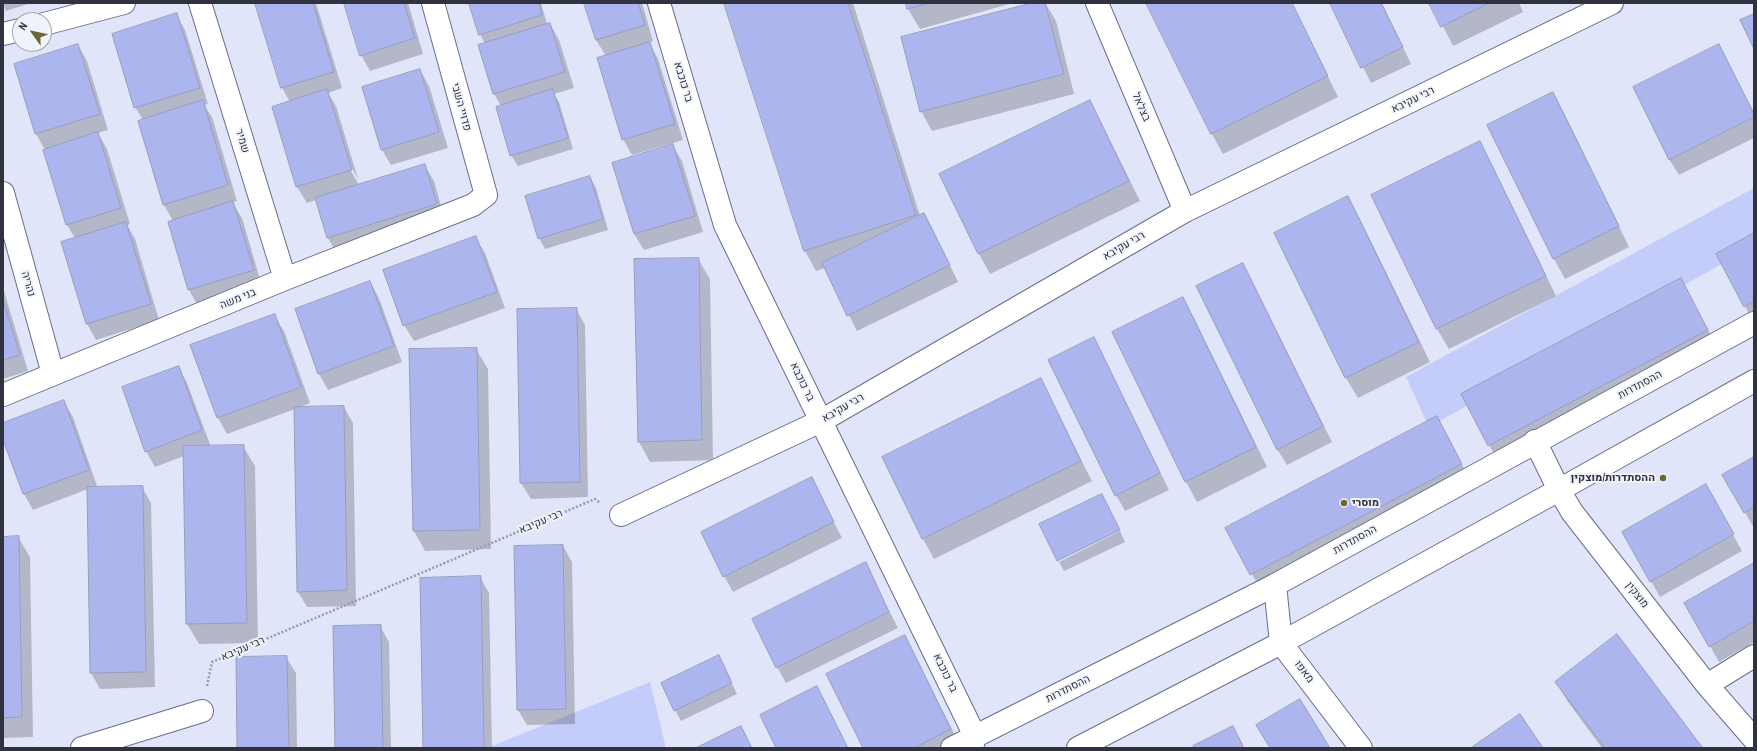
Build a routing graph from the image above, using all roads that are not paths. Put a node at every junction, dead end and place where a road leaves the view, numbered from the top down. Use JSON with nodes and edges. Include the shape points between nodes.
{"nodes":[{"id":1,"x":124,"y":3,"type":"edge"},
{"id":2,"x":200,"y":3,"type":"edge"},
{"id":3,"x":433,"y":3,"type":"edge"},
{"id":4,"x":659,"y":3,"type":"edge"},
{"id":5,"x":1097,"y":3,"type":"edge"},
{"id":6,"x":1612,"y":3,"type":"edge"},
{"id":7,"x":52,"y":22,"type":"edge"},
{"id":8,"x":3,"y":193,"type":"edge"},
{"id":9,"x":473,"y":206,"type":"joint"},
{"id":10,"x":1185,"y":211,"type":"junction"},
{"id":11,"x":285,"y":279,"type":"junction"},
{"id":12,"x":1754,"y":323,"type":"edge"},
{"id":13,"x":53,"y":374,"type":"junction"},
{"id":14,"x":1754,"y":381,"type":"edge"},
{"id":15,"x":3,"y":395,"type":"edge"},
{"id":16,"x":821,"y":421,"type":"junction"},
{"id":17,"x":1535,"y":441,"type":"junction"},
{"id":18,"x":1559,"y":490,"type":"junction"},
{"id":19,"x":621,"y":515,"type":"road end"},
{"id":20,"x":1274,"y":584,"type":"junction"},
{"id":21,"x":1281,"y":643,"type":"junction"},
{"id":22,"x":1754,"y":656,"type":"edge"},
{"id":23,"x":1707,"y":685,"type":"junction"},
{"id":24,"x":202,"y":711,"type":"road end"},
{"id":25,"x":1754,"y":739,"type":"edge"},
{"id":26,"x":974,"y":742,"type":"edge"},
{"id":27,"x":82,"y":748,"type":"edge"},
{"id":28,"x":952,"y":748,"type":"edge"},
{"id":29,"x":1078,"y":748,"type":"edge"},
{"id":30,"x":1361,"y":748,"type":"edge"}],
"edges":[{"from":1,"to":7,"type":"street"},
{"from":2,"to":11,"type":"street","name":"שמיר"},
{"from":3,"to":9,"type":"street","name":"פדויי השבי","via":[[486,195]]},
{"from":4,"to":16,"type":"street","name":"בר כוכבא","via":[[725,225]]},
{"from":5,"to":10,"type":"street","name":"בצלאל"},
{"from":6,"to":10,"type":"street","name":"רבי עקיבא"},
{"from":8,"to":13,"type":"street","name":"נהריה"},
{"from":9,"to":11,"type":"street","name":"בני משה"},
{"from":10,"to":16,"type":"street","name":"רבי עקיבא"},
{"from":11,"to":13,"type":"street","name":"בני משה"},
{"from":12,"to":17,"type":"street","name":"ההסתדרות"},
{"from":13,"to":15,"type":"street","name":"בני משה"},
{"from":14,"to":18,"type":"street"},
{"from":16,"to":19,"type":"street","name":"רבי עקיבא"},
{"from":16,"to":26,"type":"street","name":"בר כוכבא"},
{"from":17,"to":18,"type":"street","name":"מוצקין"},
{"from":17,"to":20,"type":"street","name":"ההסתדרות"},
{"from":18,"to":21,"type":"street"},
{"from":18,"to":23,"type":"street","name":"מוצקין","via":[[1572,512]]},
{"from":20,"to":21,"type":"street"},
{"from":20,"to":26,"type":"street","name":"ההסתדרות"},
{"from":21,"to":29,"type":"street"},
{"from":21,"to":30,"type":"street","name":"מאפו"},
{"from":22,"to":23,"type":"street"},
{"from":23,"to":25,"type":"street","name":"מוצקין"},
{"from":24,"to":27,"type":"street"},
{"from":26,"to":28,"type":"street","name":"ההסתדרות"}]}
